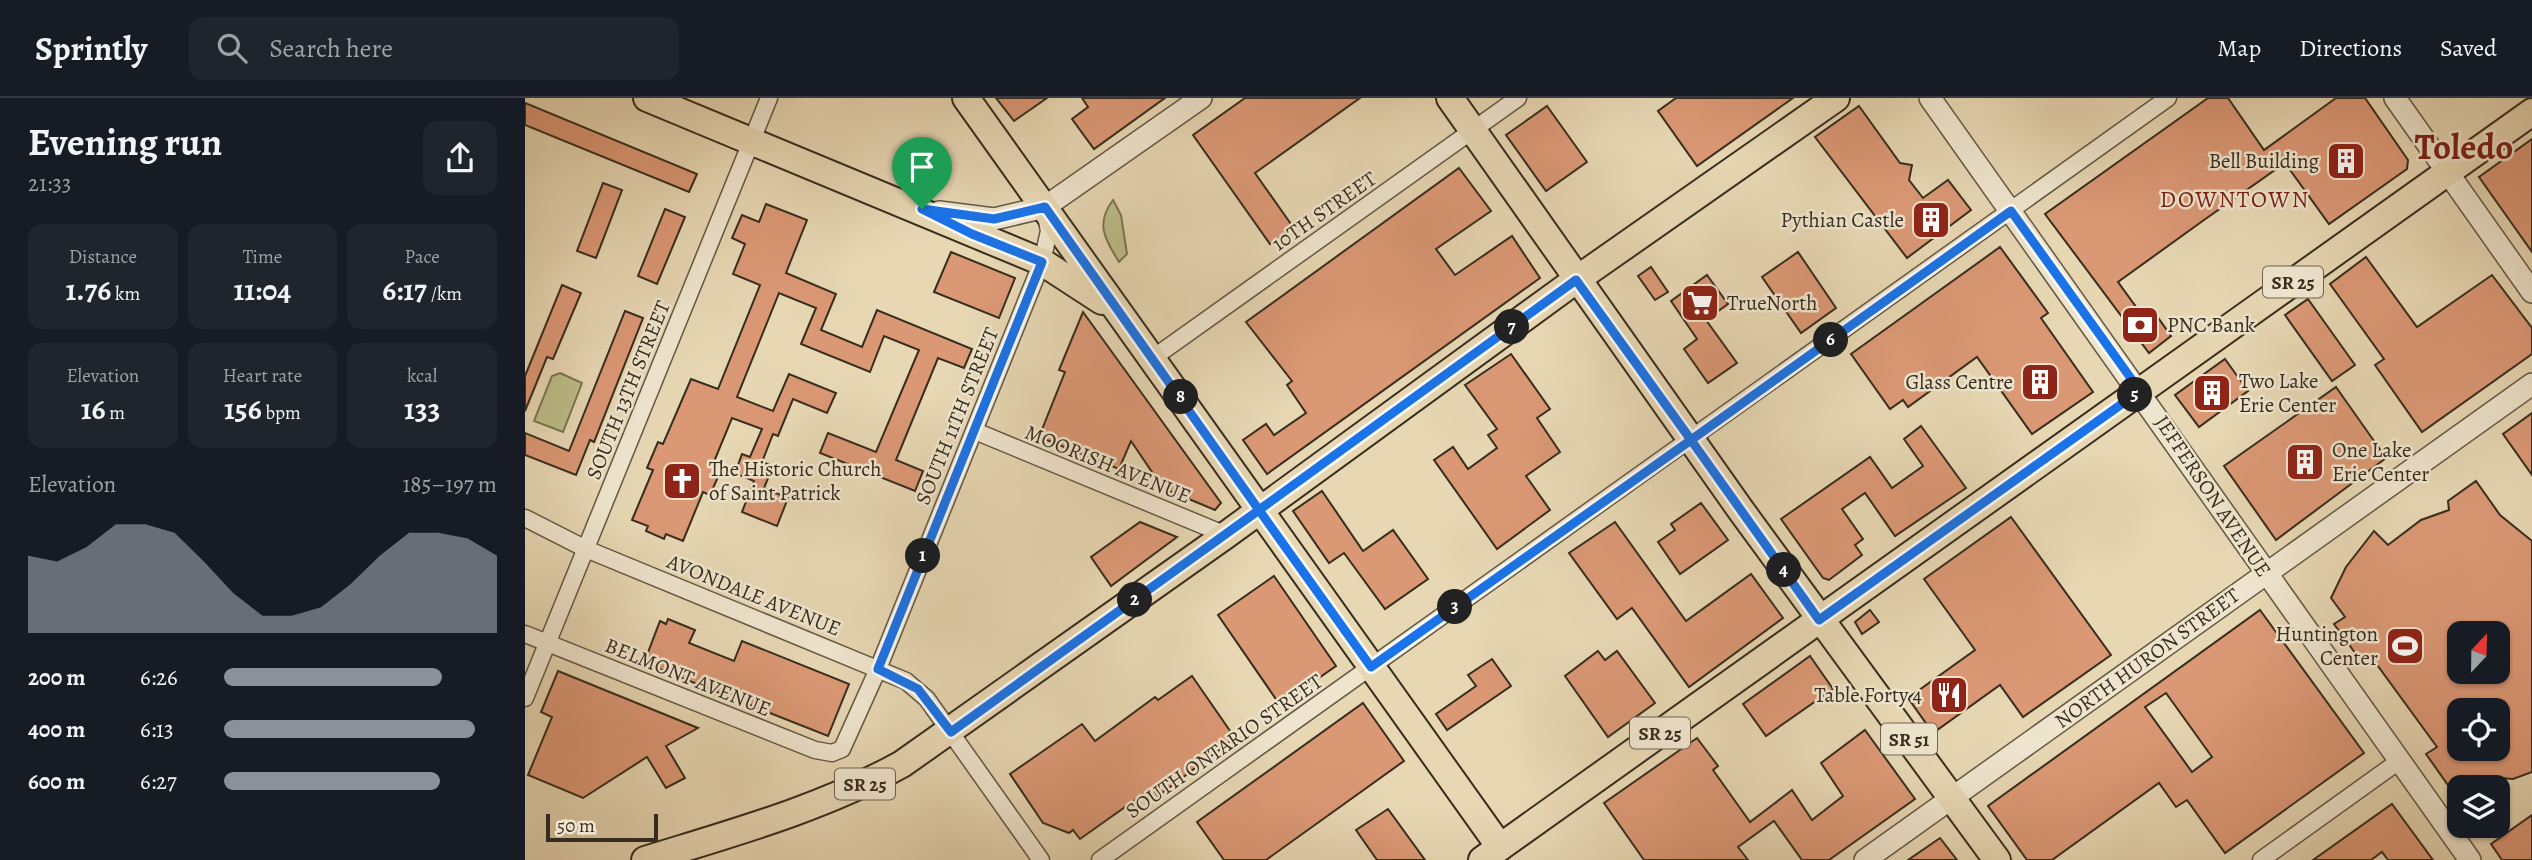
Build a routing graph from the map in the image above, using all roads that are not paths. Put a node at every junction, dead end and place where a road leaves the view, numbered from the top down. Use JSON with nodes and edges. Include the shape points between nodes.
{"nodes":[{"id":1,"x":647,"y":98,"type":"edge"},
{"id":2,"x":769,"y":98,"type":"edge"},
{"id":3,"x":966,"y":98,"type":"edge"},
{"id":4,"x":1201,"y":98,"type":"edge"},
{"id":5,"x":1450,"y":98,"type":"edge"},
{"id":6,"x":1518,"y":98,"type":"edge"},
{"id":7,"x":1836,"y":98,"type":"edge"},
{"id":8,"x":1930,"y":98,"type":"edge"},
{"id":9,"x":2168,"y":98,"type":"edge"},
{"id":10,"x":2395,"y":98,"type":"edge"},
{"id":11,"x":2532,"y":112,"type":"edge"},
{"id":12,"x":1473,"y":130,"type":"junction"},
{"id":13,"x":752,"y":140,"type":"junction"},
{"id":14,"x":2447,"y":173,"type":"junction"},
{"id":15,"x":1045,"y":207,"type":"junction"},
{"id":16,"x":922,"y":209,"type":"junction"},
{"id":17,"x":2011,"y":211,"type":"junction"},
{"id":18,"x":1042,"y":262,"type":"junction"},
{"id":19,"x":1576,"y":280,"type":"junction"},
{"id":20,"x":2532,"y":292,"type":"edge"},
{"id":21,"x":1123,"y":317,"type":"junction"},
{"id":22,"x":1153,"y":358,"type":"junction"},
{"id":23,"x":2532,"y":384,"type":"edge"},
{"id":24,"x":2140,"y":391,"type":"junction"},
{"id":25,"x":975,"y":431,"type":"junction"},
{"id":26,"x":1691,"y":440,"type":"junction"},
{"id":27,"x":1259,"y":510,"type":"junction"},
{"id":28,"x":525,"y":518,"type":"edge"},
{"id":29,"x":1226,"y":535,"type":"junction"},
{"id":30,"x":586,"y":549,"type":"junction"},
{"id":31,"x":2266,"y":573,"type":"junction"},
{"id":32,"x":1819,"y":620,"type":"junction"},
{"id":33,"x":525,"y":634,"type":"edge"},
{"id":34,"x":547,"y":643,"type":"junction"},
{"id":35,"x":1371,"y":667,"type":"junction"},
{"id":36,"x":878,"y":669,"type":"junction"},
{"id":37,"x":525,"y":698,"type":"edge"},
{"id":38,"x":951,"y":732,"type":"junction"},
{"id":39,"x":838,"y":751,"type":"joint"},
{"id":40,"x":2399,"y":761,"type":"junction"},
{"id":41,"x":1952,"y":797,"type":"junction"},
{"id":42,"x":1498,"y":856,"type":"edge"},
{"id":43,"x":645,"y":860,"type":"edge"},
{"id":44,"x":1041,"y":860,"type":"edge"},
{"id":45,"x":1100,"y":860,"type":"edge"},
{"id":46,"x":1865,"y":860,"type":"edge"},
{"id":47,"x":1997,"y":860,"type":"edge"},
{"id":48,"x":2261,"y":860,"type":"edge"},
{"id":49,"x":2470,"y":860,"type":"edge"}],
"edges":[{"from":1,"to":13,"type":"main road"},
{"from":2,"to":13,"type":"street","name":"SOUTH 13TH STREET"},
{"from":3,"to":15,"type":"main road"},
{"from":4,"to":15,"type":"street"},
{"from":5,"to":12,"type":"main road","number":"SR 51"},
{"from":6,"to":12,"type":"street","name":"10TH STREET"},
{"from":7,"to":19,"type":"main road","number":"SR 25"},
{"from":8,"to":17,"type":"street","name":"JEFFERSON AVENUE"},
{"from":9,"to":17,"type":"street","name":"SOUTH ONTARIO STREET"},
{"from":10,"to":14,"type":"street"},
{"from":11,"to":14,"type":"main road","number":"SR 25"},
{"from":12,"to":19,"type":"main road","number":"SR 51"},
{"from":12,"to":22,"type":"street","name":"10TH STREET"},
{"from":13,"to":16,"type":"main road"},
{"from":13,"to":30,"type":"street","name":"SOUTH 13TH STREET"},
{"from":14,"to":20,"type":"street"},
{"from":14,"to":24,"type":"main road","number":"SR 25"},
{"from":15,"to":16,"type":"street","via":[[994,219]]},
{"from":15,"to":18,"type":"street","name":"SOUTH 11TH STREET","via":[[1049,231]]},
{"from":15,"to":21,"type":"main road"},
{"from":16,"to":18,"type":"main road"},
{"from":17,"to":24,"type":"street","name":"JEFFERSON AVENUE"},
{"from":17,"to":26,"type":"street","name":"SOUTH ONTARIO STREET"},
{"from":18,"to":21,"type":"main road"},
{"from":18,"to":25,"type":"street","name":"SOUTH 11TH STREET"},
{"from":19,"to":26,"type":"main road","number":"SR 51"},
{"from":19,"to":27,"type":"main road","number":"SR 25"},
{"from":21,"to":22,"type":"main road"},
{"from":22,"to":27,"type":"main road"},
{"from":23,"to":31,"type":"street","name":"NORTH HURON STREET"},
{"from":24,"to":31,"type":"street","name":"JEFFERSON AVENUE"},
{"from":24,"to":32,"type":"main road","number":"SR 25"},
{"from":25,"to":29,"type":"street","name":"MOORISH AVENUE"},
{"from":25,"to":36,"type":"street","name":"SOUTH 11TH STREET"},
{"from":26,"to":32,"type":"main road","number":"SR 51"},
{"from":26,"to":35,"type":"street","name":"SOUTH ONTARIO STREET"},
{"from":27,"to":29,"type":"main road","number":"SR 25"},
{"from":27,"to":35,"type":"main road"},
{"from":28,"to":30,"type":"street","name":"AVONDALE AVENUE"},
{"from":29,"to":38,"type":"main road","number":"SR 25"},
{"from":30,"to":34,"type":"street","name":"SOUTH 13TH STREET"},
{"from":30,"to":36,"type":"street","name":"AVONDALE AVENUE"},
{"from":31,"to":40,"type":"street","name":"JEFFERSON AVENUE"},
{"from":31,"to":41,"type":"street","name":"NORTH HURON STREET"},
{"from":32,"to":41,"type":"main road","number":"SR 51"},
{"from":32,"to":42,"type":"main road","number":"SR 25"},
{"from":33,"to":34,"type":"street","name":"BELMONT AVENUE"},
{"from":34,"to":37,"type":"street","name":"SOUTH 13TH STREET"},
{"from":34,"to":39,"type":"street","name":"BELMONT AVENUE","via":[[815,750]]},
{"from":35,"to":42,"type":"main road"},
{"from":35,"to":45,"type":"street","name":"SOUTH ONTARIO STREET"},
{"from":36,"to":38,"type":"street","name":"AVONDALE AVENUE","via":[[918,689]]},
{"from":36,"to":39,"type":"street","name":"SOUTH 11TH STREET","via":[[847,743]]},
{"from":38,"to":43,"type":"main road","number":"SR 25","via":[[853,789],[785,816]]},
{"from":38,"to":44,"type":"street","name":"AVONDALE AVENUE"},
{"from":40,"to":48,"type":"street"},
{"from":40,"to":49,"type":"street","name":"JEFFERSON AVENUE"},
{"from":41,"to":46,"type":"street","name":"NORTH HURON STREET"},
{"from":41,"to":47,"type":"main road","number":"SR 51"}]}
